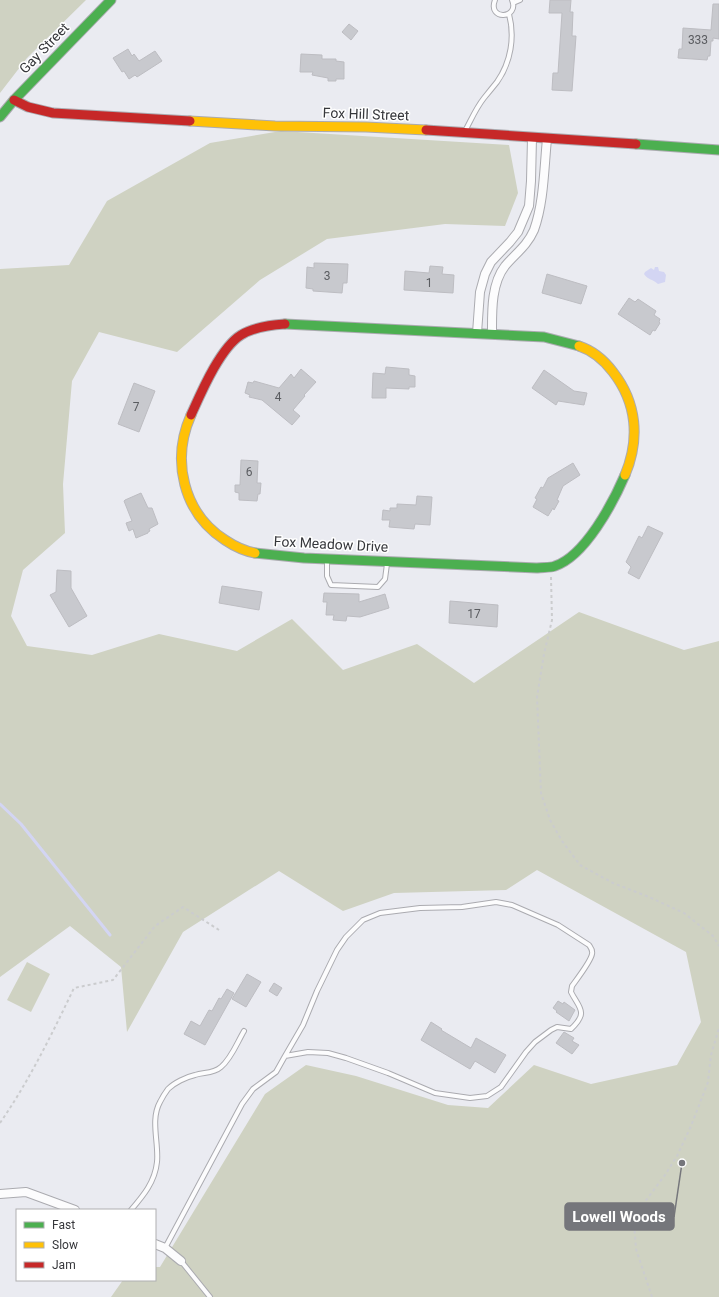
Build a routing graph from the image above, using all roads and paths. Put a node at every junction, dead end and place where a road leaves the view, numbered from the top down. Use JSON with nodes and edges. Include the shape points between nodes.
{"nodes":[{"id":1,"x":111,"y":0,"type":"edge"},
{"id":2,"x":495,"y":0,"type":"edge"},
{"id":3,"x":520,"y":0,"type":"edge"},
{"id":4,"x":513,"y":2,"type":"edge"},
{"id":5,"x":509,"y":14,"type":"junction"},
{"id":6,"x":14,"y":100,"type":"junction"},
{"id":7,"x":0,"y":117,"type":"edge"},
{"id":8,"x":464,"y":133,"type":"junction"},
{"id":9,"x":532,"y":138,"type":"junction"},
{"id":10,"x":547,"y":139,"type":"junction"},
{"id":11,"x":719,"y":150,"type":"edge"},
{"id":12,"x":477,"y":333,"type":"junction"},
{"id":13,"x":492,"y":334,"type":"junction"},
{"id":14,"x":327,"y":559,"type":"junction"},
{"id":15,"x":387,"y":561,"type":"junction"},
{"id":16,"x":551,"y":566,"type":"junction"},
{"id":17,"x":219,"y":930,"type":"dead end"},
{"id":18,"x":719,"y":946,"type":"edge"},
{"id":19,"x":719,"y":1028,"type":"edge"},
{"id":20,"x":244,"y":1031,"type":"dead end"},
{"id":21,"x":285,"y":1056,"type":"junction"},
{"id":22,"x":0,"y":1123,"type":"edge"},
{"id":23,"x":0,"y":1194,"type":"edge"},
{"id":24,"x":72,"y":1209,"type":"edge"},
{"id":25,"x":132,"y":1209,"type":"edge"},
{"id":26,"x":156,"y":1244,"type":"edge"},
{"id":27,"x":165,"y":1248,"type":"junction"},
{"id":28,"x":181,"y":1261,"type":"joint"},
{"id":29,"x":210,"y":1297,"type":"edge"},
{"id":30,"x":652,"y":1297,"type":"edge"}],
"edges":[{"from":1,"to":6,"type":"street","name":"Gay Street"},
{"from":2,"to":5,"type":"lane","via":[[493,7],[497,13],[503,16]]},
{"from":3,"to":4,"type":"lane"},
{"from":4,"to":5,"type":"lane","via":[[513,9]]},
{"from":5,"to":8,"type":"lane","via":[[512,23],[510,56],[505,69],[483,99]]},
{"from":6,"to":7,"type":"street","name":"Gay Street"},
{"from":6,"to":8,"type":"street","name":"Fox Hill Street","via":[[28,107],[54,113],[275,126],[366,127]]},
{"from":8,"to":9,"type":"street","name":"Fox Hill Street"},
{"from":9,"to":10,"type":"street","name":"Fox Hill Street"},
{"from":9,"to":12,"type":"street","via":[[529,206],[518,232],[485,274],[480,292]]},
{"from":10,"to":11,"type":"street","name":"Fox Hill Street"},
{"from":10,"to":13,"type":"street","via":[[538,216],[525,246],[505,266],[498,278],[494,292]]},
{"from":12,"to":13,"type":"street","name":"Fox Meadow Drive"},
{"from":12,"to":14,"type":"street","name":"Fox Meadow Drive","via":[[268,325],[237,337],[215,366],[189,418],[183,437],[181,457],[184,489],[190,503],[207,526],[246,552]]},
{"from":13,"to":16,"type":"street","name":"Fox Meadow Drive","via":[[544,337],[574,344],[594,353],[613,372],[627,393],[633,414],[632,459],[612,502],[598,525],[570,559]]},
{"from":14,"to":15,"type":"street","name":"Fox Meadow Drive"},
{"from":14,"to":15,"type":"lane","via":[[327,576],[331,585],[378,587],[385,579]]},
{"from":15,"to":16,"type":"street","name":"Fox Meadow Drive","via":[[537,568]]},
{"from":16,"to":18,"type":"path","via":[[552,620],[537,697],[541,793],[550,820],[562,842],[580,865],[613,883],[684,914],[713,936]]},
{"from":17,"to":22,"type":"path","via":[[183,907],[154,926],[113,980],[74,988],[43,1050]]},
{"from":19,"to":30,"type":"path","via":[[711,1055],[708,1082],[691,1126],[677,1156],[641,1207],[634,1223],[636,1249]]},
{"from":20,"to":25,"type":"lane","via":[[221,1067],[214,1072],[180,1081],[168,1089],[159,1104],[156,1116],[157,1162],[153,1179]]},
{"from":21,"to":21,"type":"lane","via":[[303,1025],[316,990],[346,936],[363,920],[380,913],[496,902],[512,905],[558,925],[589,945],[592,950],[590,959],[572,986],[571,992],[581,1011],[576,1024],[571,1029],[551,1030],[535,1042],[501,1087],[487,1096],[470,1098],[435,1093],[382,1070],[328,1053],[308,1052]]},
{"from":21,"to":27,"type":"lane","via":[[276,1072],[253,1089],[242,1104]]},
{"from":23,"to":24,"type":"street","via":[[26,1192]]},
{"from":26,"to":27,"type":"street"},
{"from":27,"to":28,"type":"street"},
{"from":28,"to":29,"type":"lane"}]}
